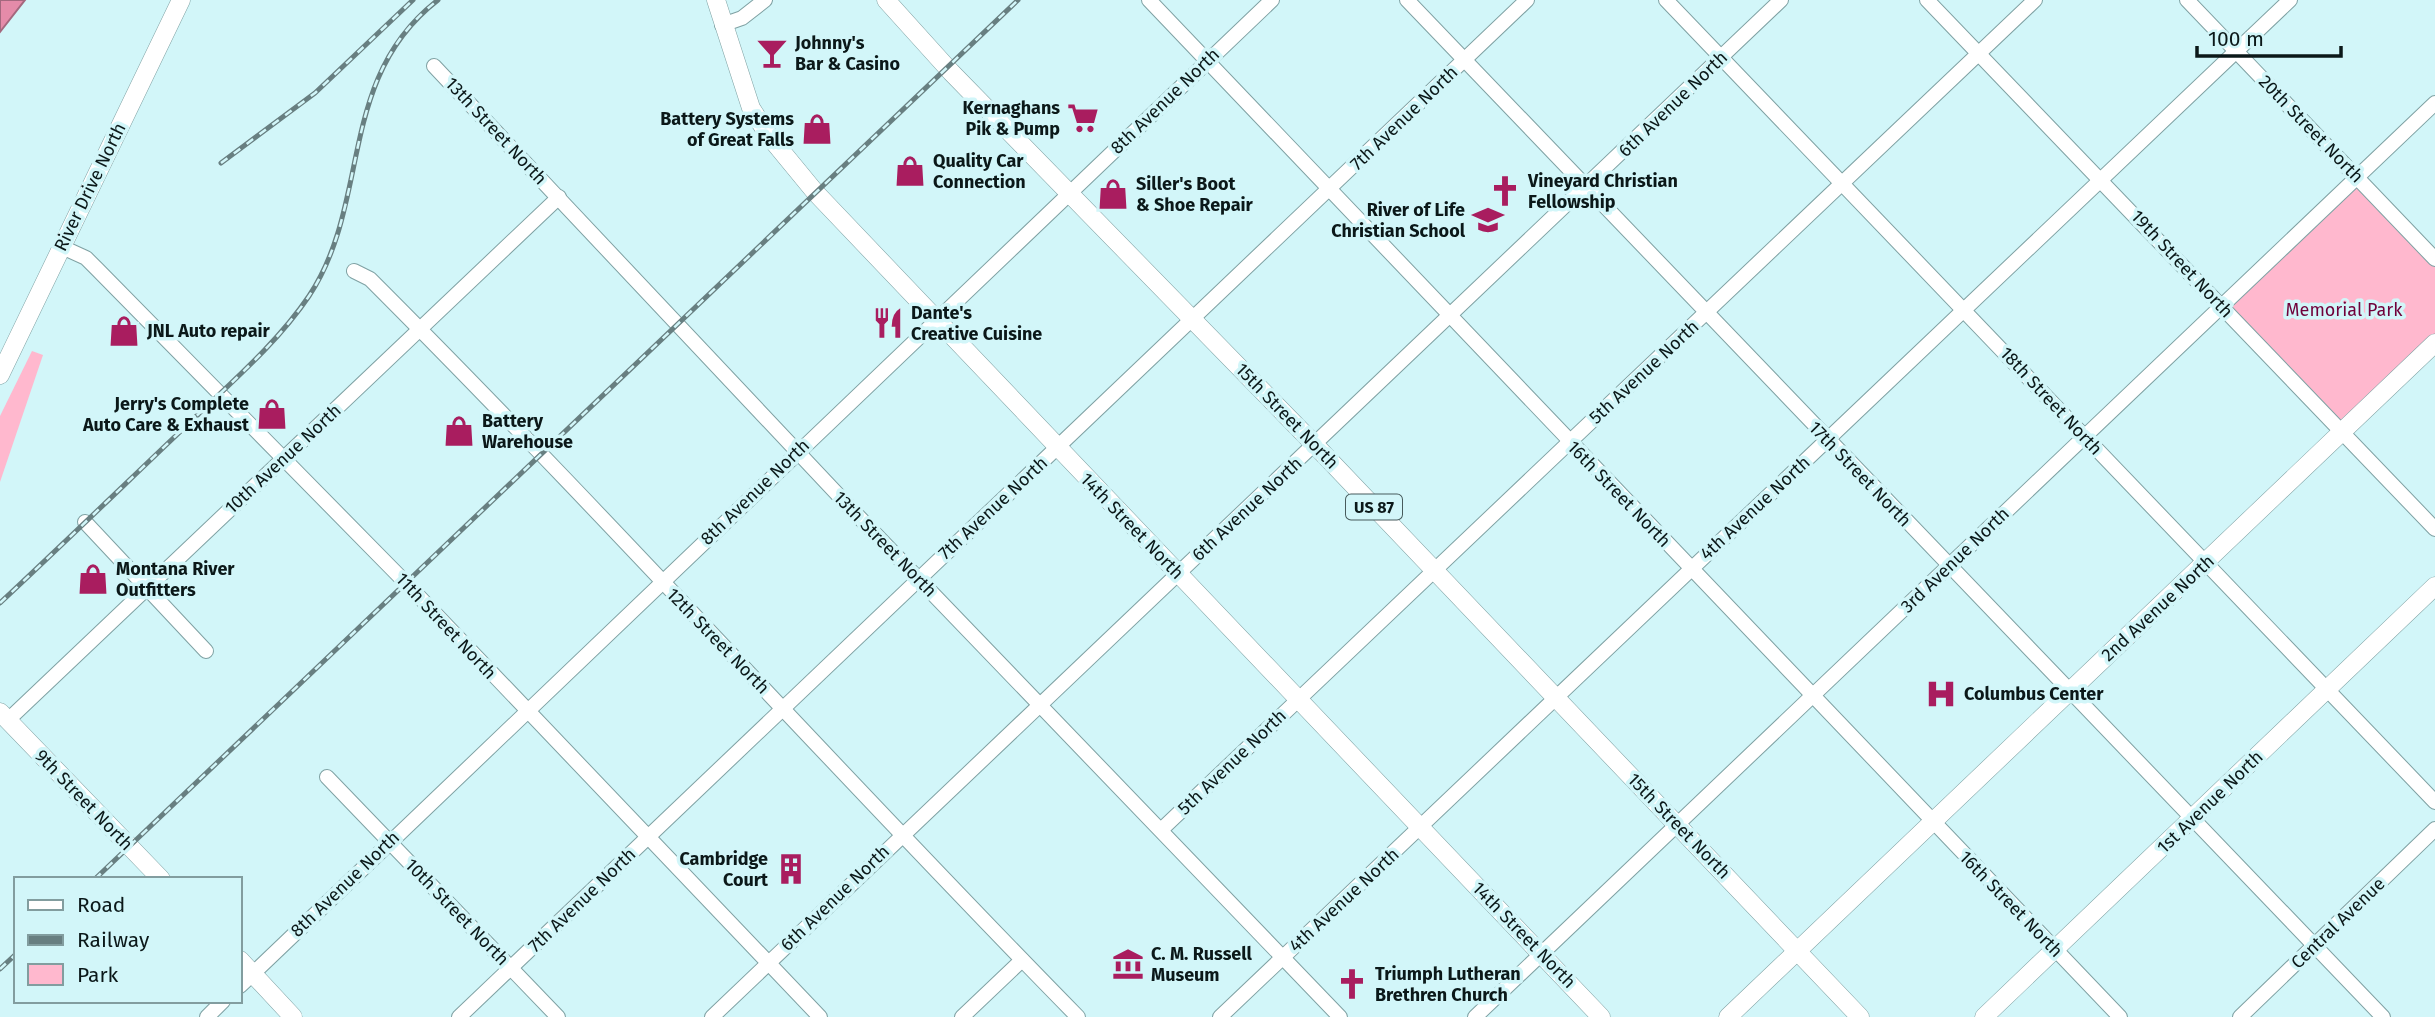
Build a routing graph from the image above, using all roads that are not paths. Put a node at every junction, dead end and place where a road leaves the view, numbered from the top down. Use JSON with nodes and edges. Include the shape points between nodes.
{"nodes":[{"id":1,"x":181,"y":0,"type":"edge"},
{"id":2,"x":716,"y":0,"type":"edge"},
{"id":3,"x":765,"y":0,"type":"edge"},
{"id":4,"x":886,"y":0,"type":"edge"},
{"id":5,"x":1149,"y":0,"type":"edge"},
{"id":6,"x":1272,"y":0,"type":"edge"},
{"id":7,"x":1408,"y":0,"type":"edge"},
{"id":8,"x":1527,"y":0,"type":"edge"},
{"id":9,"x":1666,"y":0,"type":"edge"},
{"id":10,"x":1781,"y":0,"type":"edge"},
{"id":11,"x":1927,"y":0,"type":"edge"},
{"id":12,"x":2035,"y":0,"type":"edge"},
{"id":13,"x":2187,"y":0,"type":"edge"},
{"id":14,"x":2290,"y":0,"type":"edge"},
{"id":15,"x":722,"y":25,"type":"junction"},
{"id":16,"x":2236,"y":51,"type":"junction"},
{"id":17,"x":1978,"y":54,"type":"junction"},
{"id":18,"x":1721,"y":57,"type":"junction"},
{"id":19,"x":1465,"y":60,"type":"junction"},
{"id":20,"x":1207,"y":62,"type":"junction"},
{"id":21,"x":434,"y":66,"type":"dead end"},
{"id":22,"x":2435,"y":103,"type":"edge"},
{"id":23,"x":2357,"y":177,"type":"junction"},
{"id":24,"x":2101,"y":180,"type":"junction"},
{"id":25,"x":1842,"y":183,"type":"junction"},
{"id":26,"x":1586,"y":188,"type":"junction"},
{"id":27,"x":1329,"y":190,"type":"junction"},
{"id":28,"x":1071,"y":191,"type":"junction"},
{"id":29,"x":559,"y":197,"type":"junction"},
{"id":30,"x":62,"y":247,"type":"junction"},
{"id":31,"x":2435,"y":259,"type":"edge"},
{"id":32,"x":354,"y":271,"type":"dead end"},
{"id":33,"x":2222,"y":307,"type":"junction"},
{"id":34,"x":1965,"y":310,"type":"junction"},
{"id":35,"x":1707,"y":313,"type":"junction"},
{"id":36,"x":1450,"y":317,"type":"junction"},
{"id":37,"x":935,"y":319,"type":"junction"},
{"id":38,"x":1193,"y":319,"type":"junction"},
{"id":39,"x":420,"y":329,"type":"junction"},
{"id":40,"x":2435,"y":343,"type":"edge"},
{"id":41,"x":0,"y":375,"type":"edge"},
{"id":42,"x":2341,"y":433,"type":"junction"},
{"id":43,"x":2085,"y":437,"type":"junction"},
{"id":44,"x":1828,"y":440,"type":"junction"},
{"id":45,"x":1569,"y":441,"type":"junction"},
{"id":46,"x":1315,"y":445,"type":"junction"},
{"id":47,"x":1057,"y":448,"type":"junction"},
{"id":48,"x":796,"y":452,"type":"junction"},
{"id":49,"x":284,"y":458,"type":"junction"},
{"id":50,"x":85,"y":522,"type":"dead end"},
{"id":51,"x":2435,"y":529,"type":"edge"},
{"id":52,"x":2206,"y":564,"type":"junction"},
{"id":53,"x":1949,"y":566,"type":"junction"},
{"id":54,"x":1690,"y":569,"type":"junction"},
{"id":55,"x":1435,"y":570,"type":"junction"},
{"id":56,"x":1178,"y":573,"type":"junction"},
{"id":57,"x":918,"y":579,"type":"junction"},
{"id":58,"x":661,"y":583,"type":"junction"},
{"id":59,"x":2435,"y":586,"type":"edge"},
{"id":60,"x":146,"y":588,"type":"junction"},
{"id":61,"x":206,"y":651,"type":"dead end"},
{"id":62,"x":2327,"y":689,"type":"junction"},
{"id":63,"x":2068,"y":692,"type":"junction"},
{"id":64,"x":1812,"y":695,"type":"junction"},
{"id":65,"x":1556,"y":697,"type":"junction"},
{"id":66,"x":1297,"y":701,"type":"junction"},
{"id":67,"x":1039,"y":703,"type":"junction"},
{"id":68,"x":782,"y":708,"type":"junction"},
{"id":69,"x":525,"y":711,"type":"junction"},
{"id":70,"x":2,"y":716,"type":"edge"},
{"id":71,"x":327,"y":777,"type":"dead end"},
{"id":72,"x":2435,"y":802,"type":"edge"},
{"id":73,"x":2191,"y":819,"type":"junction"},
{"id":74,"x":1932,"y":822,"type":"junction"},
{"id":75,"x":1678,"y":824,"type":"junction"},
{"id":76,"x":1420,"y":828,"type":"junction"},
{"id":77,"x":2435,"y":829,"type":"edge"},
{"id":78,"x":1161,"y":830,"type":"junction"},
{"id":79,"x":902,"y":834,"type":"junction"},
{"id":80,"x":647,"y":838,"type":"junction"},
{"id":81,"x":390,"y":842,"type":"junction"},
{"id":82,"x":159,"y":877,"type":"edge"},
{"id":83,"x":2316,"y":945,"type":"junction"},
{"id":84,"x":2055,"y":950,"type":"junction"},
{"id":85,"x":1797,"y":951,"type":"junction"},
{"id":86,"x":1542,"y":954,"type":"junction"},
{"id":87,"x":1282,"y":958,"type":"junction"},
{"id":88,"x":1022,"y":960,"type":"junction"},
{"id":89,"x":767,"y":963,"type":"junction"},
{"id":90,"x":511,"y":968,"type":"junction"},
{"id":91,"x":246,"y":980,"type":"edge"},
{"id":92,"x":221,"y":1003,"type":"edge"},
{"id":93,"x":206,"y":1017,"type":"edge"},
{"id":94,"x":293,"y":1017,"type":"edge"},
{"id":95,"x":459,"y":1017,"type":"edge"},
{"id":96,"x":558,"y":1017,"type":"edge"},
{"id":97,"x":712,"y":1017,"type":"edge"},
{"id":98,"x":820,"y":1017,"type":"edge"},
{"id":99,"x":962,"y":1017,"type":"edge"},
{"id":100,"x":1077,"y":1017,"type":"edge"},
{"id":101,"x":1220,"y":1017,"type":"edge"},
{"id":102,"x":1340,"y":1017,"type":"edge"},
{"id":103,"x":1475,"y":1017,"type":"edge"},
{"id":104,"x":1601,"y":1017,"type":"edge"},
{"id":105,"x":1728,"y":1017,"type":"edge"},
{"id":106,"x":1860,"y":1017,"type":"edge"},
{"id":107,"x":1984,"y":1017,"type":"edge"},
{"id":108,"x":2120,"y":1017,"type":"edge"},
{"id":109,"x":2240,"y":1017,"type":"edge"},
{"id":110,"x":2383,"y":1017,"type":"edge"}],
"edges":[{"from":1,"to":30,"type":"main road","name":"River Drive North"},
{"from":2,"to":15,"type":"main road","name":"14th Street North"},
{"from":3,"to":15,"type":"street","via":[[742,18]]},
{"from":4,"to":28,"type":"main road","name":"15th Street North","number":"US 87"},
{"from":5,"to":20,"type":"street","name":"16th Street North"},
{"from":6,"to":20,"type":"street","name":"8th Avenue North"},
{"from":7,"to":19,"type":"street","name":"17th Street North"},
{"from":8,"to":19,"type":"street","name":"7th Avenue North"},
{"from":9,"to":18,"type":"street","name":"18th Street North"},
{"from":10,"to":18,"type":"street","name":"6th Avenue North"},
{"from":11,"to":17,"type":"street","name":"19th Street North"},
{"from":12,"to":17,"type":"street","name":"5th Avenue North"},
{"from":13,"to":16,"type":"street","name":"20th Street North"},
{"from":14,"to":16,"type":"street","name":"4th Avenue North"},
{"from":15,"to":37,"type":"main road","name":"14th Street North","via":[[751,108],[769,136],[815,192]]},
{"from":16,"to":23,"type":"street","name":"20th Street North"},
{"from":16,"to":24,"type":"street","name":"4th Avenue North"},
{"from":17,"to":24,"type":"street","name":"19th Street North"},
{"from":17,"to":25,"type":"street","name":"5th Avenue North"},
{"from":18,"to":25,"type":"street","name":"18th Street North"},
{"from":18,"to":26,"type":"street","name":"6th Avenue North"},
{"from":19,"to":26,"type":"street","name":"17th Street North"},
{"from":19,"to":27,"type":"street","name":"7th Avenue North"},
{"from":20,"to":27,"type":"street","name":"16th Street North"},
{"from":20,"to":28,"type":"street","name":"8th Avenue North"},
{"from":21,"to":29,"type":"street","name":"13th Street North"},
{"from":22,"to":23,"type":"street","name":"3rd Avenue North"},
{"from":23,"to":31,"type":"street","name":"20th Street North"},
{"from":23,"to":33,"type":"street","name":"3rd Avenue North"},
{"from":24,"to":33,"type":"street","name":"19th Street North"},
{"from":24,"to":34,"type":"street","name":"4th Avenue North"},
{"from":25,"to":34,"type":"street","name":"18th Street North"},
{"from":25,"to":35,"type":"street","name":"5th Avenue North"},
{"from":26,"to":35,"type":"street","name":"17th Street North"},
{"from":26,"to":36,"type":"street","name":"6th Avenue North"},
{"from":27,"to":36,"type":"street","name":"16th Street North"},
{"from":27,"to":38,"type":"street","name":"7th Avenue North"},
{"from":28,"to":37,"type":"street","name":"8th Avenue North"},
{"from":28,"to":38,"type":"main road","name":"15th Street North","number":"US 87"},
{"from":29,"to":39,"type":"street","name":"10th Avenue North"},
{"from":29,"to":48,"type":"street","name":"13th Street North"},
{"from":30,"to":41,"type":"main road","name":"River Drive North"},
{"from":30,"to":49,"type":"street","name":"11th Street North","via":[[86,258]]},
{"from":32,"to":39,"type":"street","name":"12th Street North","via":[[370,279]]},
{"from":33,"to":42,"type":"street","name":"19th Street North"},
{"from":33,"to":43,"type":"street","name":"3rd Avenue North"},
{"from":34,"to":43,"type":"street","name":"18th Street North"},
{"from":34,"to":44,"type":"street","name":"4th Avenue North"},
{"from":35,"to":44,"type":"street","name":"17th Street North"},
{"from":35,"to":45,"type":"street","name":"5th Avenue North"},
{"from":36,"to":45,"type":"street","name":"16th Street North"},
{"from":36,"to":46,"type":"street","name":"6th Avenue North"},
{"from":37,"to":47,"type":"main road","name":"14th Street North"},
{"from":37,"to":48,"type":"street","name":"8th Avenue North"},
{"from":38,"to":46,"type":"main road","name":"15th Street North","number":"US 87"},
{"from":38,"to":47,"type":"street","name":"7th Avenue North"},
{"from":39,"to":49,"type":"street","name":"10th Avenue North"},
{"from":39,"to":58,"type":"street","name":"12th Street North"},
{"from":40,"to":42,"type":"main road","name":"2nd Avenue North"},
{"from":42,"to":51,"type":"street","name":"19th Street North"},
{"from":42,"to":52,"type":"main road","name":"2nd Avenue North"},
{"from":43,"to":52,"type":"street","name":"18th Street North"},
{"from":43,"to":53,"type":"street","name":"3rd Avenue North"},
{"from":44,"to":53,"type":"street","name":"17th Street North"},
{"from":44,"to":54,"type":"street","name":"4th Avenue North"},
{"from":45,"to":54,"type":"street","name":"16th Street North"},
{"from":45,"to":55,"type":"street","name":"5th Avenue North"},
{"from":46,"to":55,"type":"main road","name":"15th Street North","number":"US 87"},
{"from":46,"to":56,"type":"street","name":"6th Avenue North"},
{"from":47,"to":56,"type":"main road","name":"14th Street North"},
{"from":47,"to":57,"type":"street","name":"7th Avenue North"},
{"from":48,"to":57,"type":"street","name":"13th Street North"},
{"from":48,"to":58,"type":"street","name":"8th Avenue North"},
{"from":49,"to":60,"type":"street","name":"10th Avenue North"},
{"from":49,"to":69,"type":"street","name":"11th Street North"},
{"from":50,"to":60,"type":"street"},
{"from":52,"to":62,"type":"street","name":"18th Street North"},
{"from":52,"to":63,"type":"main road","name":"2nd Avenue North"},
{"from":53,"to":63,"type":"street","name":"17th Street North"},
{"from":53,"to":64,"type":"street","name":"3rd Avenue North"},
{"from":54,"to":64,"type":"street","name":"16th Street North"},
{"from":54,"to":65,"type":"street","name":"4th Avenue North"},
{"from":55,"to":65,"type":"main road","name":"15th Street North","number":"US 87"},
{"from":55,"to":66,"type":"street","name":"5th Avenue North"},
{"from":56,"to":66,"type":"main road","name":"14th Street North"},
{"from":56,"to":67,"type":"street","name":"6th Avenue North"},
{"from":57,"to":67,"type":"street","name":"13th Street North"},
{"from":57,"to":68,"type":"street","name":"7th Avenue North"},
{"from":58,"to":68,"type":"street","name":"12th Street North"},
{"from":58,"to":69,"type":"street","name":"8th Avenue North"},
{"from":59,"to":62,"type":"main road","name":"1st Avenue North"},
{"from":60,"to":61,"type":"street"},
{"from":60,"to":70,"type":"street","name":"10th Avenue North"},
{"from":62,"to":72,"type":"street","name":"18th Street North"},
{"from":62,"to":73,"type":"main road","name":"1st Avenue North"},
{"from":63,"to":73,"type":"street","name":"17th Street North"},
{"from":63,"to":74,"type":"main road","name":"2nd Avenue North"},
{"from":64,"to":74,"type":"street","name":"16th Street North"},
{"from":64,"to":75,"type":"street","name":"3rd Avenue North"},
{"from":65,"to":75,"type":"main road","name":"15th Street North","number":"US 87"},
{"from":65,"to":76,"type":"street","name":"4th Avenue North"},
{"from":66,"to":76,"type":"main road","name":"14th Street North"},
{"from":66,"to":78,"type":"street","name":"5th Avenue North"},
{"from":67,"to":78,"type":"street","name":"13th Street North"},
{"from":67,"to":79,"type":"street","name":"6th Avenue North"},
{"from":68,"to":79,"type":"street","name":"12th Street North"},
{"from":68,"to":80,"type":"street","name":"7th Avenue North"},
{"from":69,"to":80,"type":"street","name":"11th Street North"},
{"from":69,"to":81,"type":"street","name":"8th Avenue North"},
{"from":70,"to":82,"type":"main road","name":"9th Street North"},
{"from":71,"to":81,"type":"street","name":"10th Street North"},
{"from":73,"to":83,"type":"street","name":"17th Street North"},
{"from":73,"to":84,"type":"main road","name":"1st Avenue North"},
{"from":74,"to":84,"type":"street","name":"16th Street North"},
{"from":74,"to":85,"type":"main road","name":"2nd Avenue North"},
{"from":75,"to":85,"type":"main road","name":"15th Street North","number":"US 87"},
{"from":75,"to":86,"type":"street","name":"3rd Avenue North"},
{"from":76,"to":86,"type":"main road","name":"14th Street North"},
{"from":76,"to":87,"type":"street","name":"4th Avenue North"},
{"from":77,"to":83,"type":"street","name":"Central Avenue"},
{"from":78,"to":87,"type":"street","name":"13th Street North"},
{"from":79,"to":88,"type":"street","name":"12th Street North"},
{"from":79,"to":89,"type":"street","name":"6th Avenue North"},
{"from":80,"to":89,"type":"street","name":"11th Street North"},
{"from":80,"to":90,"type":"street","name":"7th Avenue North"},
{"from":81,"to":90,"type":"street","name":"10th Street North"},
{"from":81,"to":91,"type":"street","name":"8th Avenue North"},
{"from":83,"to":109,"type":"street","name":"Central Avenue"},
{"from":83,"to":110,"type":"street","name":"17th Street North"},
{"from":84,"to":107,"type":"main road","name":"1st Avenue North"},
{"from":84,"to":108,"type":"street","name":"16th Street North"},
{"from":85,"to":105,"type":"main road","name":"2nd Avenue North"},
{"from":85,"to":106,"type":"main road","name":"15th Street North","number":"US 87"},
{"from":86,"to":103,"type":"street","name":"3rd Avenue North"},
{"from":86,"to":104,"type":"main road","name":"14th Street North"},
{"from":87,"to":101,"type":"street","name":"4th Avenue North"},
{"from":87,"to":102,"type":"street","name":"13th Street North"},
{"from":88,"to":99,"type":"street"},
{"from":88,"to":100,"type":"street","name":"12th Street North"},
{"from":89,"to":97,"type":"street","name":"6th Avenue North"},
{"from":89,"to":98,"type":"street","name":"11th Street North"},
{"from":90,"to":95,"type":"street","name":"7th Avenue North"},
{"from":90,"to":96,"type":"street","name":"10th Street North"},
{"from":91,"to":94,"type":"main road"},
{"from":92,"to":93,"type":"street"}]}
